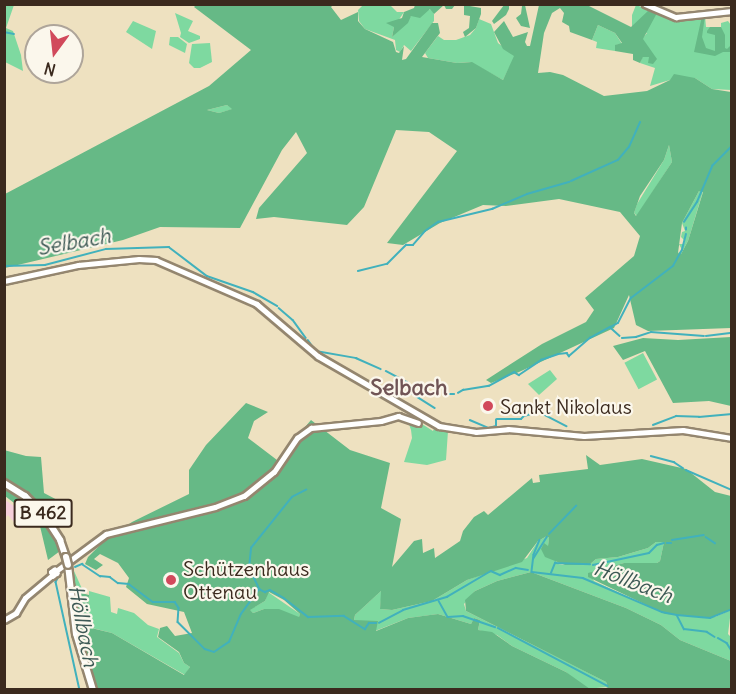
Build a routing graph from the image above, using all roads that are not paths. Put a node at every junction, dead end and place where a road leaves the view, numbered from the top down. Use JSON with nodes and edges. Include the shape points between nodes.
{"nodes":[{"id":1,"x":645,"y":4,"type":"edge"},
{"id":2,"x":732,"y":11,"type":"edge"},
{"id":3,"x":4,"y":280,"type":"edge"},
{"id":4,"x":425,"y":418,"type":"junction"},
{"id":5,"x":732,"y":438,"type":"edge"},
{"id":6,"x":4,"y":483,"type":"edge"},
{"id":7,"x":69,"y":557,"type":"junction"},
{"id":8,"x":4,"y":620,"type":"edge"},
{"id":9,"x":93,"y":690,"type":"edge"}],
"edges":[{"from":1,"to":2,"type":"main road","via":[[676,17]]},
{"from":3,"to":4,"type":"main road","via":[[78,265],[139,258],[156,260],[247,299],[270,313],[318,356]]},
{"from":4,"to":5,"type":"main road","via":[[449,429],[476,432],[508,429],[584,436],[683,430]]},
{"from":4,"to":7,"type":"main road","via":[[418,423],[398,416],[310,428],[297,438],[274,472],[244,496],[215,507],[114,531]]},
{"from":6,"to":7,"type":"main road","number":"B 462","via":[[45,515]]},
{"from":7,"to":8,"type":"main road","via":[[25,598],[16,613]]},
{"from":7,"to":9,"type":"main road","number":"B 462","bridge":true,"via":[[76,634]]}]}
